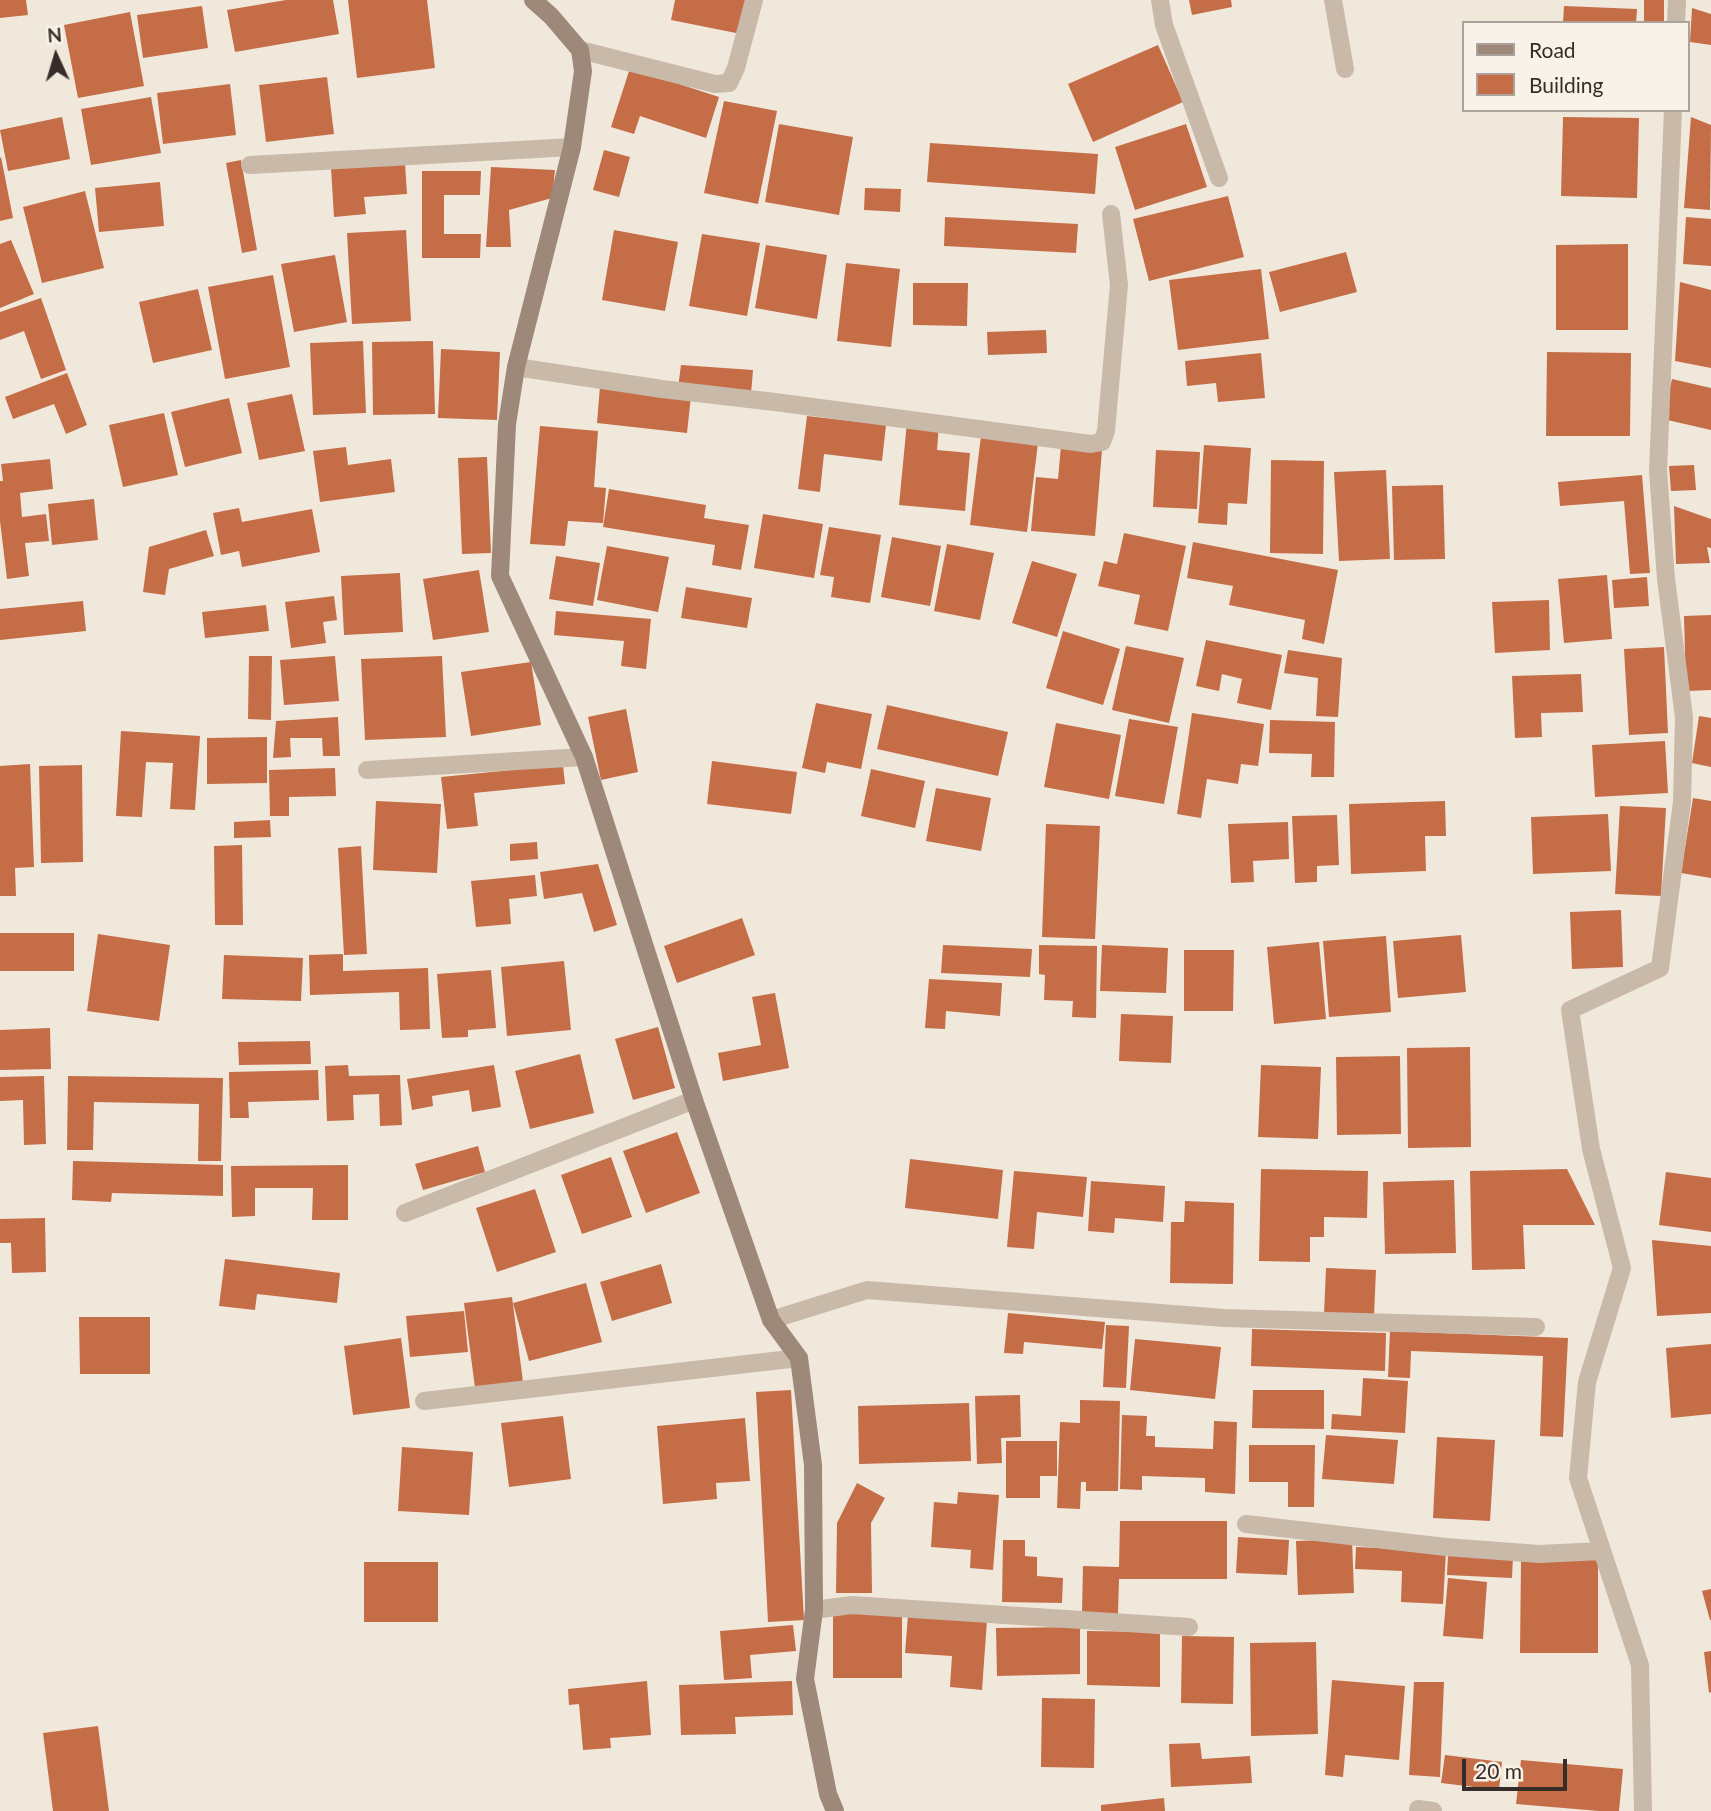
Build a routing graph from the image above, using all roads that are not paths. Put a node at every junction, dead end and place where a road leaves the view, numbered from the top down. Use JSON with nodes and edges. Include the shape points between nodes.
{"nodes":[{"id":1,"x":533,"y":0,"type":"edge"},
{"id":2,"x":754,"y":0,"type":"edge"},
{"id":3,"x":1160,"y":0,"type":"edge"},
{"id":4,"x":1333,"y":0,"type":"edge"},
{"id":5,"x":1677,"y":0,"type":"edge"},
{"id":6,"x":1676,"y":21,"type":"edge"},
{"id":7,"x":580,"y":50,"type":"junction"},
{"id":8,"x":1345,"y":69,"type":"dead end"},
{"id":9,"x":1673,"y":112,"type":"edge"},
{"id":10,"x":572,"y":147,"type":"junction"},
{"id":11,"x":250,"y":165,"type":"dead end"},
{"id":12,"x":1219,"y":178,"type":"dead end"},
{"id":13,"x":1111,"y":214,"type":"dead end"},
{"id":14,"x":516,"y":367,"type":"junction"},
{"id":15,"x":583,"y":757,"type":"junction"},
{"id":16,"x":367,"y":770,"type":"dead end"},
{"id":17,"x":694,"y":1100,"type":"junction"},
{"id":18,"x":405,"y":1213,"type":"dead end"},
{"id":19,"x":771,"y":1320,"type":"junction"},
{"id":20,"x":1536,"y":1326,"type":"dead end"},
{"id":21,"x":799,"y":1358,"type":"junction"},
{"id":22,"x":424,"y":1401,"type":"dead end"},
{"id":23,"x":1246,"y":1524,"type":"dead end"},
{"id":24,"x":1602,"y":1551,"type":"junction"},
{"id":25,"x":814,"y":1610,"type":"junction"},
{"id":26,"x":1189,"y":1627,"type":"dead end"},
{"id":27,"x":835,"y":1811,"type":"edge"},
{"id":28,"x":1643,"y":1811,"type":"edge"}],
"edges":[{"from":1,"to":7,"type":"street"},
{"from":2,"to":7,"type":"street","via":[[729,83],[715,84]]},
{"from":3,"to":12,"type":"street","via":[[1164,25]]},
{"from":4,"to":8,"type":"street"},
{"from":5,"to":6,"type":"street"},
{"from":7,"to":10,"type":"street","via":[[583,71]]},
{"from":9,"to":24,"type":"street","via":[[1658,471],[1684,717],[1682,802],[1660,968],[1570,1010],[1591,1149],[1622,1268],[1587,1382],[1578,1478]]},
{"from":10,"to":11,"type":"street"},
{"from":10,"to":14,"type":"street"},
{"from":13,"to":14,"type":"street","via":[[1119,285],[1102,442],[662,390]]},
{"from":14,"to":15,"type":"street","via":[[508,424],[500,576]]},
{"from":15,"to":16,"type":"street"},
{"from":15,"to":17,"type":"street"},
{"from":17,"to":18,"type":"street"},
{"from":17,"to":19,"type":"street"},
{"from":19,"to":20,"type":"street","via":[[867,1290],[1224,1318]]},
{"from":19,"to":21,"type":"street"},
{"from":21,"to":22,"type":"street"},
{"from":21,"to":25,"type":"street","via":[[813,1465]]},
{"from":23,"to":24,"type":"street","via":[[1446,1547],[1539,1554]]},
{"from":24,"to":28,"type":"street","via":[[1640,1665]]},
{"from":25,"to":26,"type":"street","via":[[852,1605]]},
{"from":25,"to":27,"type":"street","via":[[805,1679]]}]}
